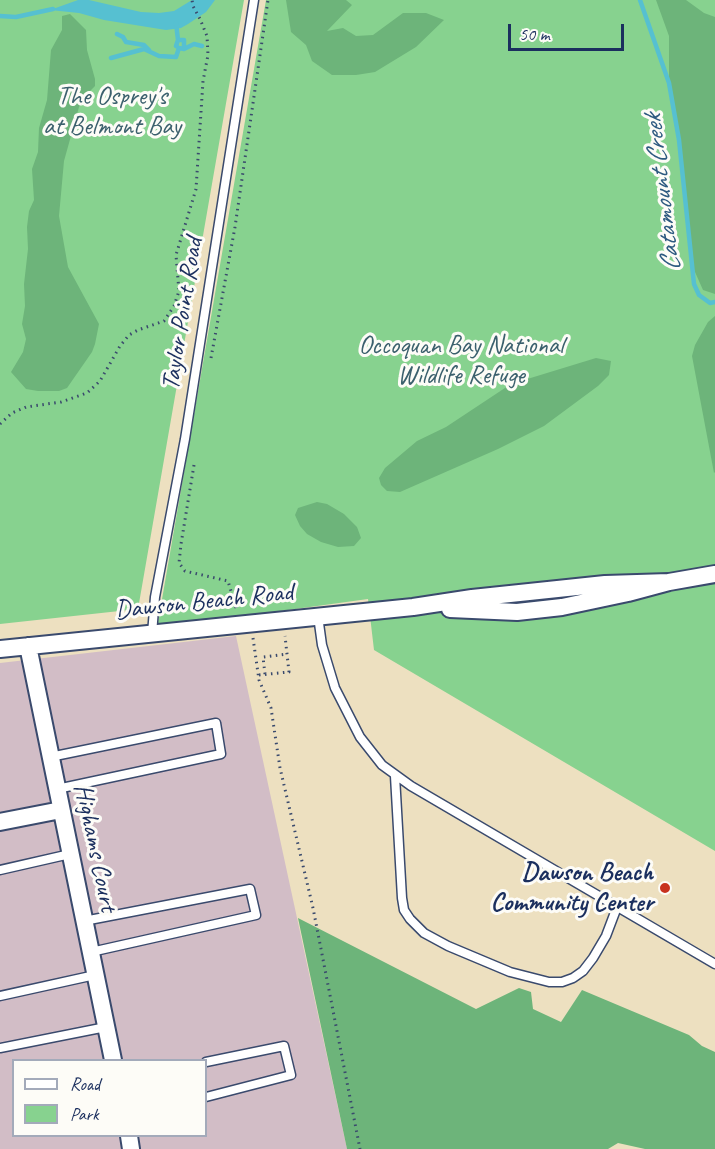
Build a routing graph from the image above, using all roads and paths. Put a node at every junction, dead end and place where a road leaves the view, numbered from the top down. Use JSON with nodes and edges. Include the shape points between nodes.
{"nodes":[{"id":1,"x":192,"y":0,"type":"edge"},
{"id":2,"x":254,"y":0,"type":"edge"},
{"id":3,"x":267,"y":0,"type":"edge"},
{"id":4,"x":209,"y":369,"type":"dead end"},
{"id":5,"x":0,"y":424,"type":"edge"},
{"id":6,"x":194,"y":462,"type":"dead end"},
{"id":7,"x":715,"y":574,"type":"edge"},
{"id":8,"x":318,"y":615,"type":"junction"},
{"id":9,"x":239,"y":619,"type":"dead end"},
{"id":10,"x":152,"y":634,"type":"junction"},
{"id":11,"x":253,"y":635,"type":"dead end"},
{"id":12,"x":27,"y":646,"type":"junction"},
{"id":13,"x":0,"y":649,"type":"edge"},
{"id":14,"x":265,"y":674,"type":"junction"},
{"id":15,"x":259,"y":675,"type":"junction"},
{"id":16,"x":50,"y":757,"type":"junction"},
{"id":17,"x":395,"y":776,"type":"junction"},
{"id":18,"x":57,"y":789,"type":"junction"},
{"id":19,"x":61,"y":810,"type":"junction"},
{"id":20,"x":0,"y":822,"type":"edge"},
{"id":21,"x":70,"y":854,"type":"junction"},
{"id":22,"x":0,"y":870,"type":"edge"},
{"id":23,"x":617,"y":907,"type":"junction"},
{"id":24,"x":84,"y":921,"type":"junction"},
{"id":25,"x":91,"y":952,"type":"junction"},
{"id":26,"x":715,"y":964,"type":"edge"},
{"id":27,"x":96,"y":975,"type":"junction"},
{"id":28,"x":0,"y":996,"type":"edge"},
{"id":29,"x":106,"y":1027,"type":"junction"},
{"id":30,"x":0,"y":1048,"type":"edge"},
{"id":31,"x":113,"y":1059,"type":"edge"},
{"id":32,"x":207,"y":1062,"type":"edge"},
{"id":33,"x":207,"y":1096,"type":"edge"},
{"id":34,"x":360,"y":1149,"type":"edge"}],
"edges":[{"from":1,"to":5,"type":"path","via":[[208,41],[196,189],[177,255],[179,291],[172,310],[164,321],[129,335],[100,381],[87,393],[26,407]]},
{"from":2,"to":10,"type":"lane","name":"Taylor Point Road"},
{"from":3,"to":4,"type":"path","via":[[239,205]]},
{"from":6,"to":9,"type":"path","via":[[180,563],[185,571],[228,581]]},
{"from":7,"to":8,"type":"street","name":"Dawson Beach Road","via":[[585,603],[526,611],[413,607]]},
{"from":8,"to":10,"type":"street","name":"Dawson Beach Road"},
{"from":8,"to":17,"type":"lane","via":[[327,664],[345,708],[370,752]]},
{"from":10,"to":12,"type":"street","name":"Dawson Beach Road"},
{"from":11,"to":15,"type":"path"},
{"from":12,"to":13,"type":"street","name":"Dawson Beach Road"},
{"from":12,"to":16,"type":"street","name":"Highams Court"},
{"from":14,"to":14,"type":"path","via":[[289,672],[286,652],[263,657]]},
{"from":14,"to":15,"type":"path"},
{"from":15,"to":34,"type":"path","via":[[271,708],[280,768],[313,908]]},
{"from":16,"to":18,"type":"street","name":"Highams Court"},
{"from":16,"to":18,"type":"lane","via":[[216,723],[221,754]]},
{"from":17,"to":23,"type":"lane"},
{"from":17,"to":23,"type":"lane","via":[[402,898],[410,919],[424,933],[510,972],[562,982],[584,971],[594,958]]},
{"from":18,"to":19,"type":"street","name":"Highams Court"},
{"from":19,"to":20,"type":"street"},
{"from":19,"to":21,"type":"street","name":"Highams Court"},
{"from":21,"to":22,"type":"lane"},
{"from":21,"to":24,"type":"street","name":"Highams Court"},
{"from":23,"to":26,"type":"lane"},
{"from":24,"to":25,"type":"street","name":"Highams Court"},
{"from":24,"to":25,"type":"lane","via":[[249,889],[256,915]]},
{"from":25,"to":27,"type":"street","name":"Highams Court"},
{"from":27,"to":28,"type":"lane"},
{"from":27,"to":29,"type":"street","name":"Highams Court"},
{"from":29,"to":30,"type":"lane"},
{"from":29,"to":31,"type":"street","name":"Highams Court"},
{"from":32,"to":33,"type":"lane","via":[[284,1046],[291,1075]]}]}
